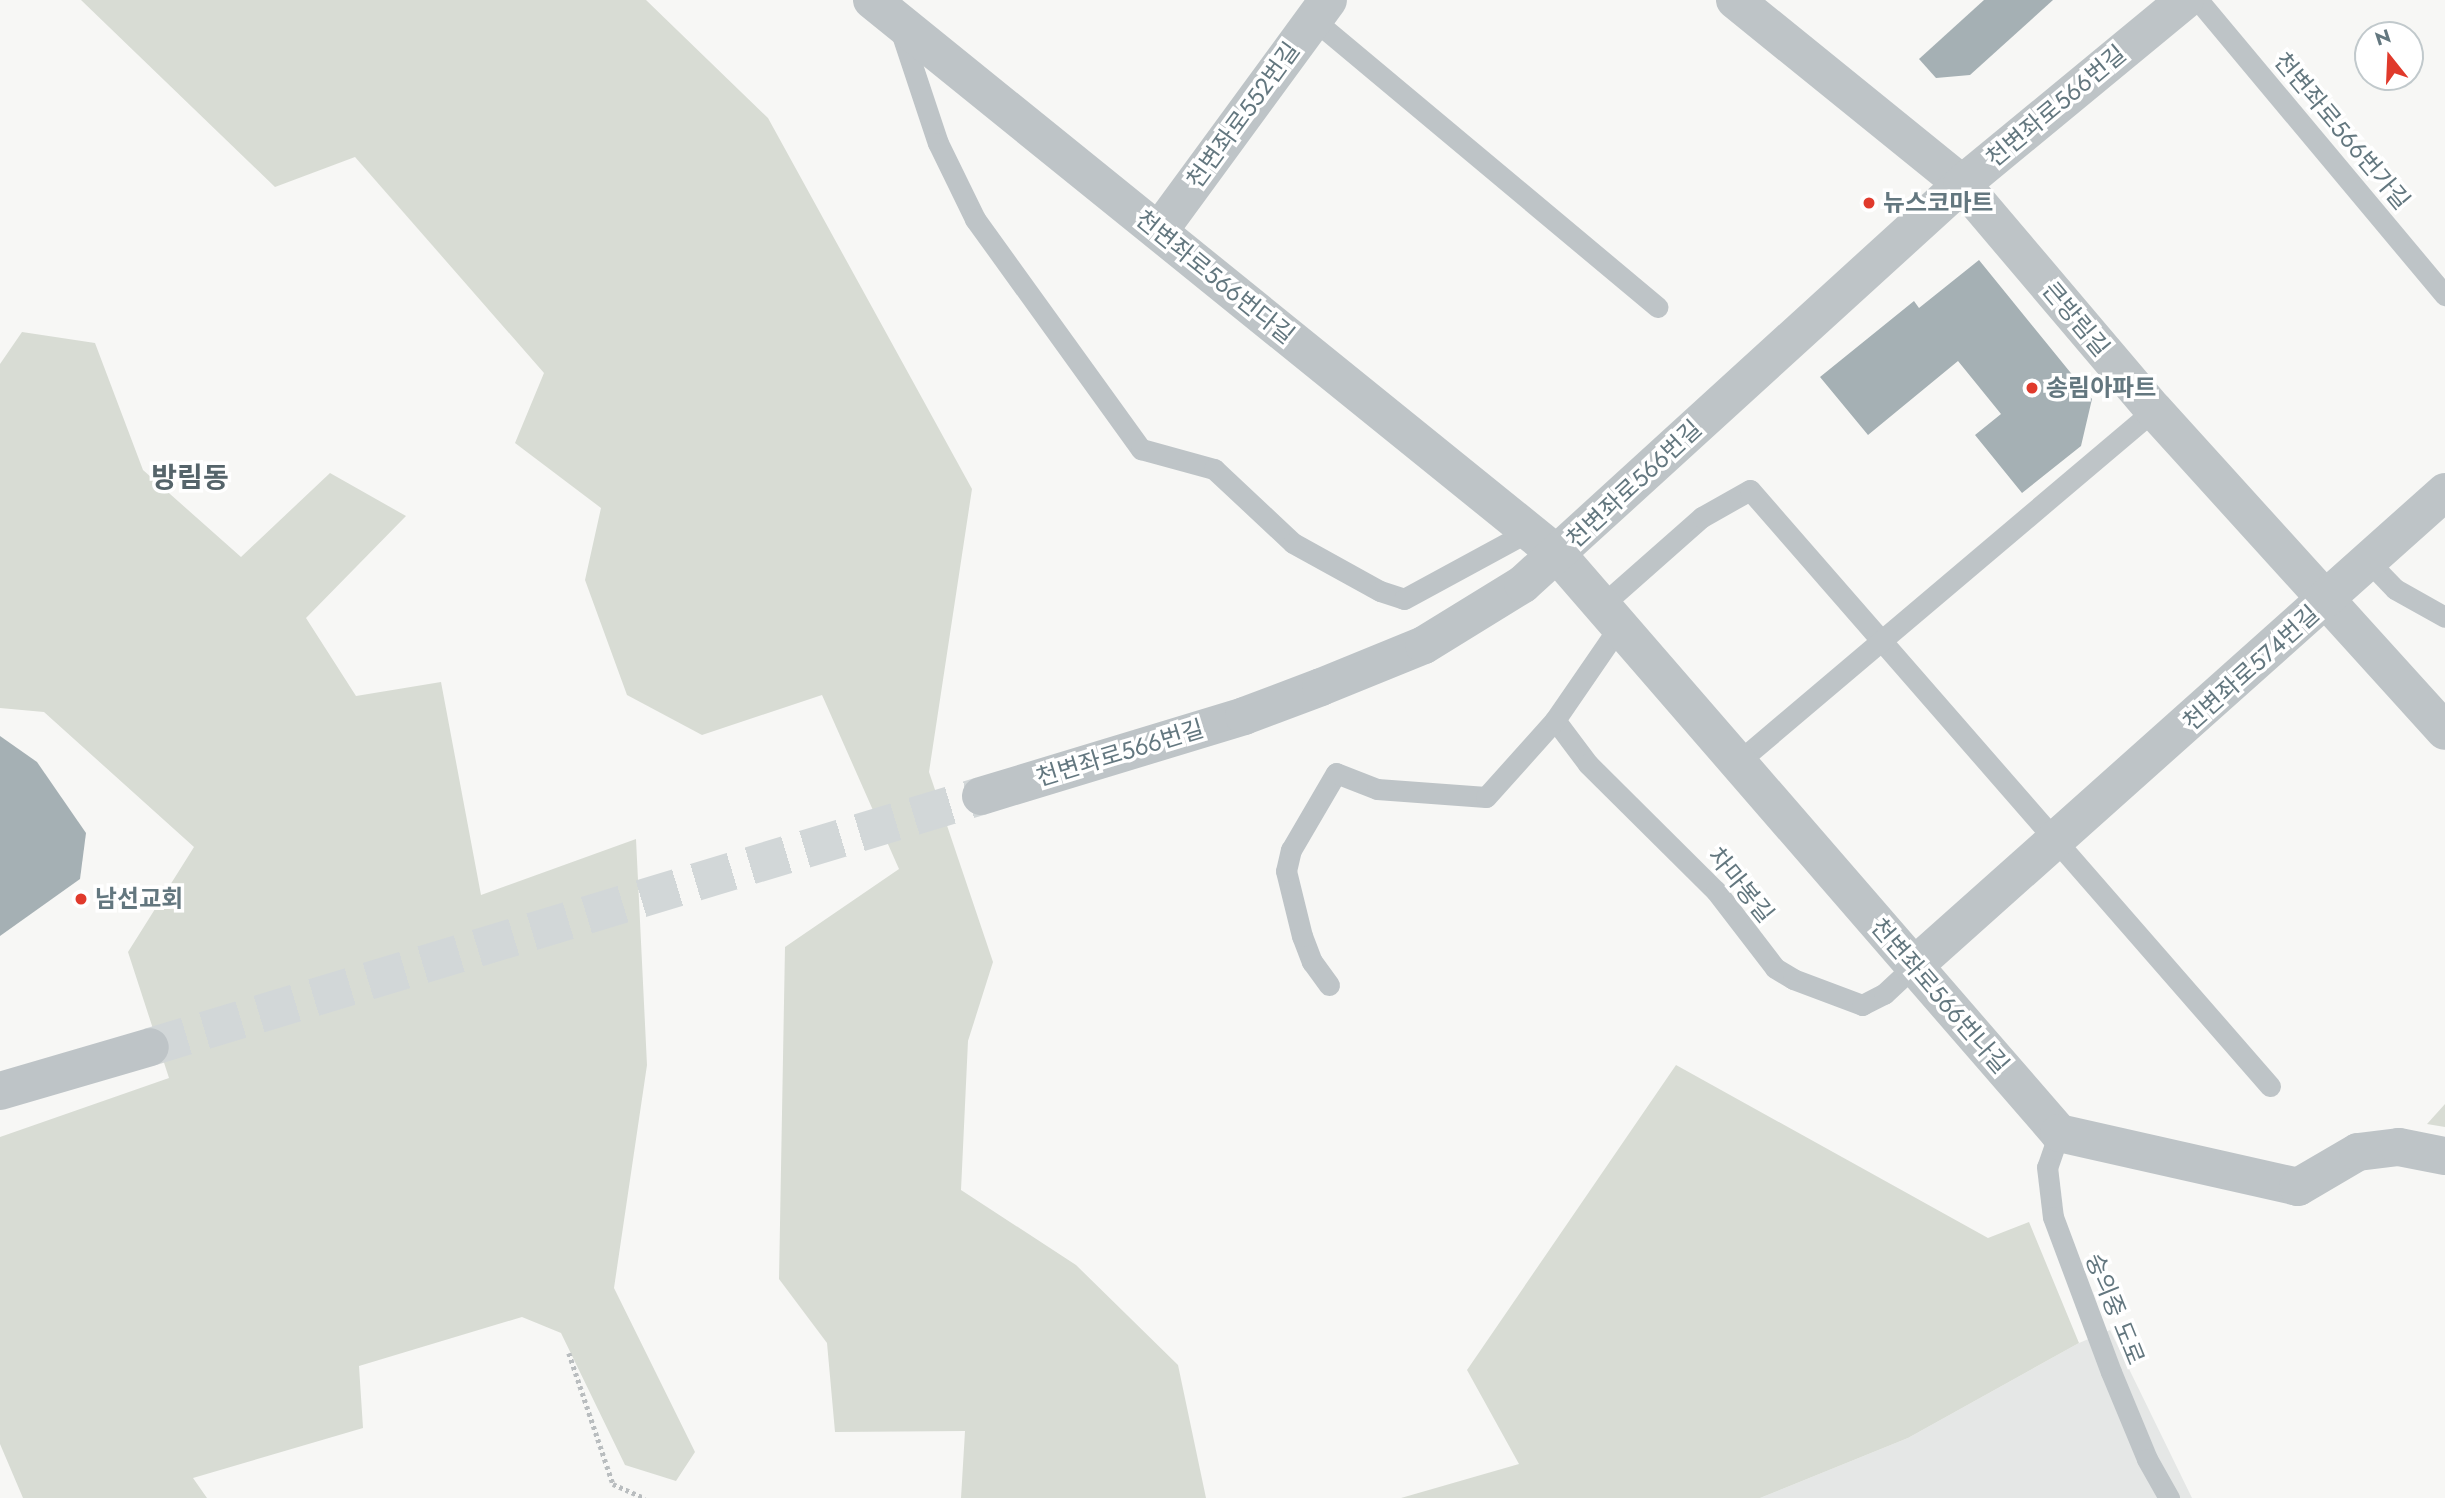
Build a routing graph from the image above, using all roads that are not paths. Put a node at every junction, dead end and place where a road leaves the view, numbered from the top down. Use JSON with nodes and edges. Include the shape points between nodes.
{"nodes":[{"id":1,"x":1734,"y":0,"type":"edge"},
{"id":2,"x":2185,"y":0,"type":"edge"},
{"id":3,"x":2198,"y":0,"type":"edge"},
{"id":4,"x":1310,"y":6,"type":"edge"},
{"id":5,"x":884,"y":9,"type":"edge"},
{"id":6,"x":1962,"y":184,"type":"junction"},
{"id":7,"x":1159,"y":231,"type":"junction"},
{"id":8,"x":2445,"y":295,"type":"edge"},
{"id":9,"x":1658,"y":307,"type":"dead end"},
{"id":10,"x":2154,"y":410,"type":"junction"},
{"id":11,"x":2445,"y":492,"type":"edge"},
{"id":12,"x":1543,"y":543,"type":"junction"},
{"id":13,"x":2368,"y":561,"type":"junction"},
{"id":14,"x":2326,"y":601,"type":"junction"},
{"id":15,"x":1610,"y":617,"type":"junction"},
{"id":16,"x":2445,"y":617,"type":"edge"},
{"id":17,"x":1882,"y":641,"type":"junction"},
{"id":18,"x":1555,"y":720,"type":"junction"},
{"id":19,"x":2445,"y":731,"type":"edge"},
{"id":20,"x":1738,"y":762,"type":"junction"},
{"id":21,"x":981,"y":796,"type":"tunnel mouth"},
{"id":22,"x":2055,"y":842,"type":"junction"},
{"id":23,"x":1914,"y":966,"type":"junction"},
{"id":24,"x":1329,"y":985,"type":"dead end"},
{"id":25,"x":150,"y":1047,"type":"tunnel mouth"},
{"id":26,"x":2270,"y":1086,"type":"dead end"},
{"id":27,"x":0,"y":1091,"type":"edge"},
{"id":28,"x":2059,"y":1133,"type":"junction"},
{"id":29,"x":2445,"y":1157,"type":"edge"},
{"id":30,"x":2169,"y":1498,"type":"edge"}],
"edges":[{"from":1,"to":6,"type":"street","name":"큰방림길"},
{"from":2,"to":6,"type":"street","name":"천변좌로566번길"},
{"from":3,"to":8,"type":"lane","name":"천변좌로566번가길"},
{"from":4,"to":7,"type":"street","name":"천변좌로552번길"},
{"from":4,"to":9,"type":"lane"},
{"from":5,"to":7,"type":"street","name":"천변좌로566번다길"},
{"from":5,"to":12,"type":"lane","via":[[938,143],[975,219],[1141,449],[1214,469],[1293,542],[1404,600]]},
{"from":6,"to":10,"type":"street","name":"큰방림길"},
{"from":6,"to":12,"type":"street","name":"천변좌로566번길"},
{"from":7,"to":12,"type":"street","name":"천변좌로566번다길"},
{"from":10,"to":14,"type":"street","name":"큰방림길"},
{"from":10,"to":17,"type":"lane"},
{"from":11,"to":13,"type":"street","name":"천변좌로574번길"},
{"from":12,"to":15,"type":"street","name":"천변좌로566번나길"},
{"from":12,"to":21,"type":"street","name":"천변좌로566번길","via":[[1523,584],[1424,645],[1244,716]]},
{"from":13,"to":14,"type":"street","name":"천변좌로574번길"},
{"from":13,"to":16,"type":"lane","via":[[2395,589]]},
{"from":14,"to":19,"type":"street","name":"큰방림길"},
{"from":14,"to":22,"type":"street","name":"천변좌로574번길"},
{"from":15,"to":17,"type":"lane","via":[[1702,517],[1750,490]]},
{"from":15,"to":18,"type":"lane"},
{"from":15,"to":20,"type":"street","name":"천변좌로566번나길"},
{"from":17,"to":20,"type":"lane"},
{"from":17,"to":22,"type":"lane"},
{"from":18,"to":23,"type":"lane","name":"차마봉길","via":[[1588,764],[1716,891],[1775,968],[1863,1005],[1884,994]]},
{"from":18,"to":24,"type":"lane","via":[[1486,797],[1377,789],[1336,773],[1291,850],[1286,870],[1302,936],[1312,962]]},
{"from":20,"to":23,"type":"street","name":"천변좌로566번나길"},
{"from":22,"to":23,"type":"street","name":"천변좌로574번길"},
{"from":22,"to":26,"type":"lane"},
{"from":23,"to":28,"type":"street","name":"천변좌로566번나길"},
{"from":25,"to":27,"type":"street"},
{"from":28,"to":29,"type":"street","via":[[2298,1187],[2358,1152],[2399,1147]]},
{"from":28,"to":30,"type":"lane","name":"숭의중 도로","via":[[2047,1167],[2056,1227],[2147,1459]]}]}
